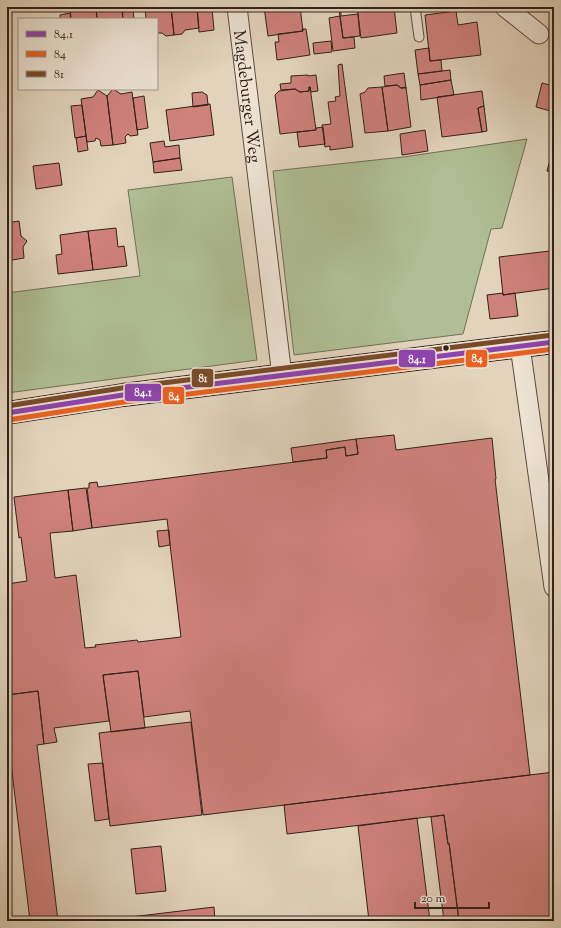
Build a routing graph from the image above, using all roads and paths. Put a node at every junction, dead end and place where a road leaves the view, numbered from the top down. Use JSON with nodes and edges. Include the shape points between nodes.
{"nodes":[{"id":1,"x":237,"y":7,"type":"edge"},
{"id":2,"x":415,"y":7,"type":"edge"},
{"id":3,"x":505,"y":7,"type":"edge"},
{"id":4,"x":539,"y":34,"type":"dead end"},
{"id":5,"x":419,"y":37,"type":"dead end"},
{"id":6,"x":554,"y":342,"type":"edge"},
{"id":7,"x":520,"y":346,"type":"junction"},
{"id":8,"x":282,"y":376,"type":"junction"},
{"id":9,"x":7,"y":412,"type":"edge"},
{"id":10,"x":554,"y":587,"type":"edge"}],
"edges":[{"from":1,"to":8,"type":"street","name":"Magdeburger Weg"},
{"from":2,"to":5,"type":"lane"},
{"from":3,"to":4,"type":"street"},
{"from":6,"to":7,"type":"street"},
{"from":7,"to":8,"type":"street"},
{"from":7,"to":10,"type":"street"},
{"from":8,"to":9,"type":"street"}]}
